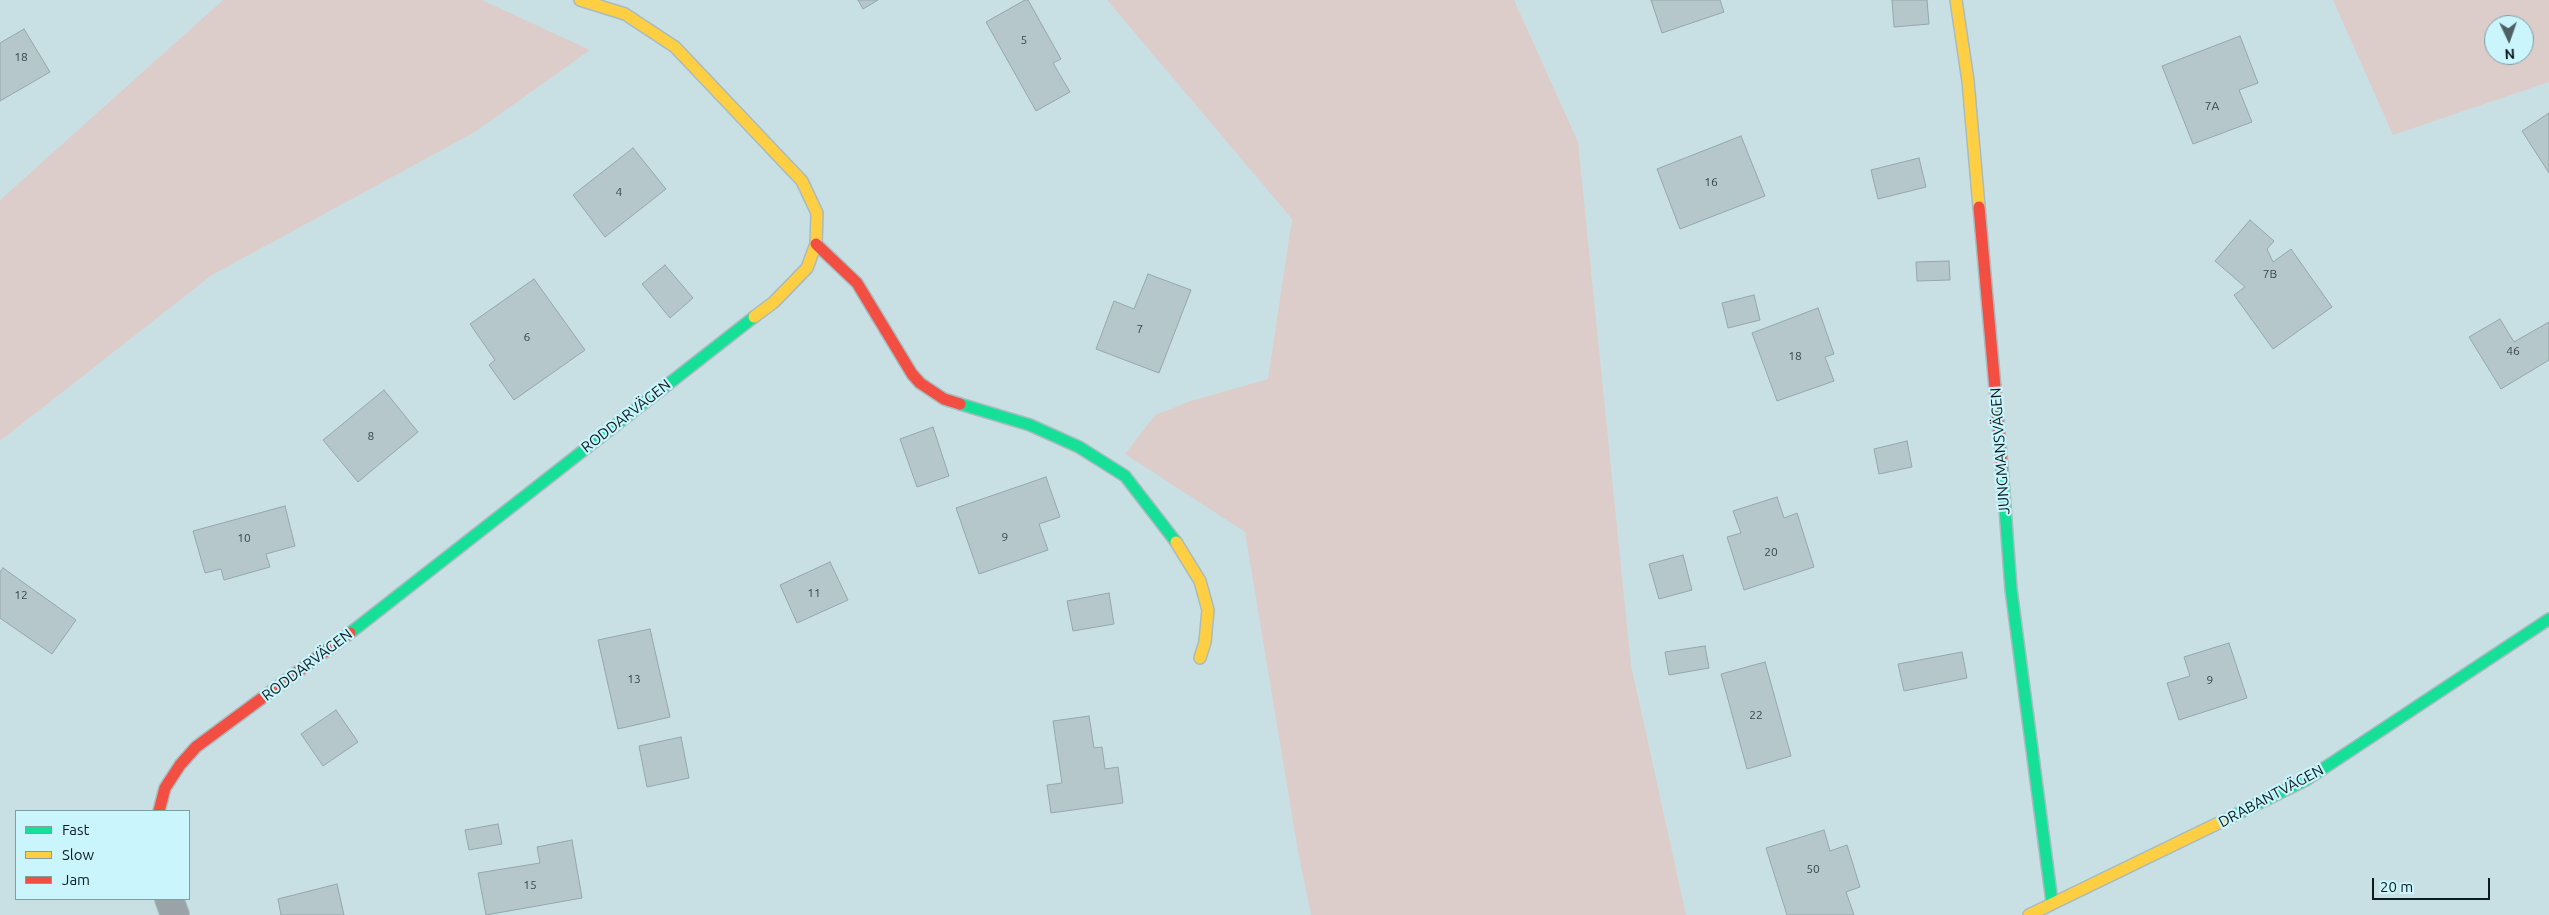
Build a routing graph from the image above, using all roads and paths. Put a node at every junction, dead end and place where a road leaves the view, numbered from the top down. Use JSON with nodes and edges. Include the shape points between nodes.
{"nodes":[{"id":1,"x":580,"y":0,"type":"edge"},
{"id":2,"x":1956,"y":0,"type":"edge"},
{"id":3,"x":816,"y":244,"type":"junction"},
{"id":4,"x":2549,"y":619,"type":"edge"},
{"id":5,"x":1200,"y":658,"type":"dead end"},
{"id":6,"x":159,"y":810,"type":"edge"},
{"id":7,"x":169,"y":900,"type":"edge"},
{"id":8,"x":2052,"y":902,"type":"junction"},
{"id":9,"x":175,"y":915,"type":"edge"},
{"id":10,"x":2029,"y":915,"type":"edge"}],
"edges":[{"from":1,"to":3,"type":"street","name":"RODDARVÄGEN","via":[[625,14],[676,47],[802,181],[816,213]]},
{"from":2,"to":8,"type":"street","name":"JUNGMANSVÄGEN","via":[[1968,81],[2011,589]]},
{"from":3,"to":5,"type":"street","via":[[857,283],[920,383],[944,399],[1030,426],[1079,447],[1125,476],[1181,549],[1200,581],[1208,610],[1206,642]]},
{"from":3,"to":6,"type":"street","name":"RODDARVÄGEN","via":[[807,268],[774,302],[325,653],[196,747],[180,764],[165,788]]},
{"from":4,"to":8,"type":"street","name":"DRABANTVÄGEN","via":[[2306,780]]},
{"from":7,"to":9,"type":"street"},
{"from":8,"to":10,"type":"street","name":"DRABANTVÄGEN"}]}
